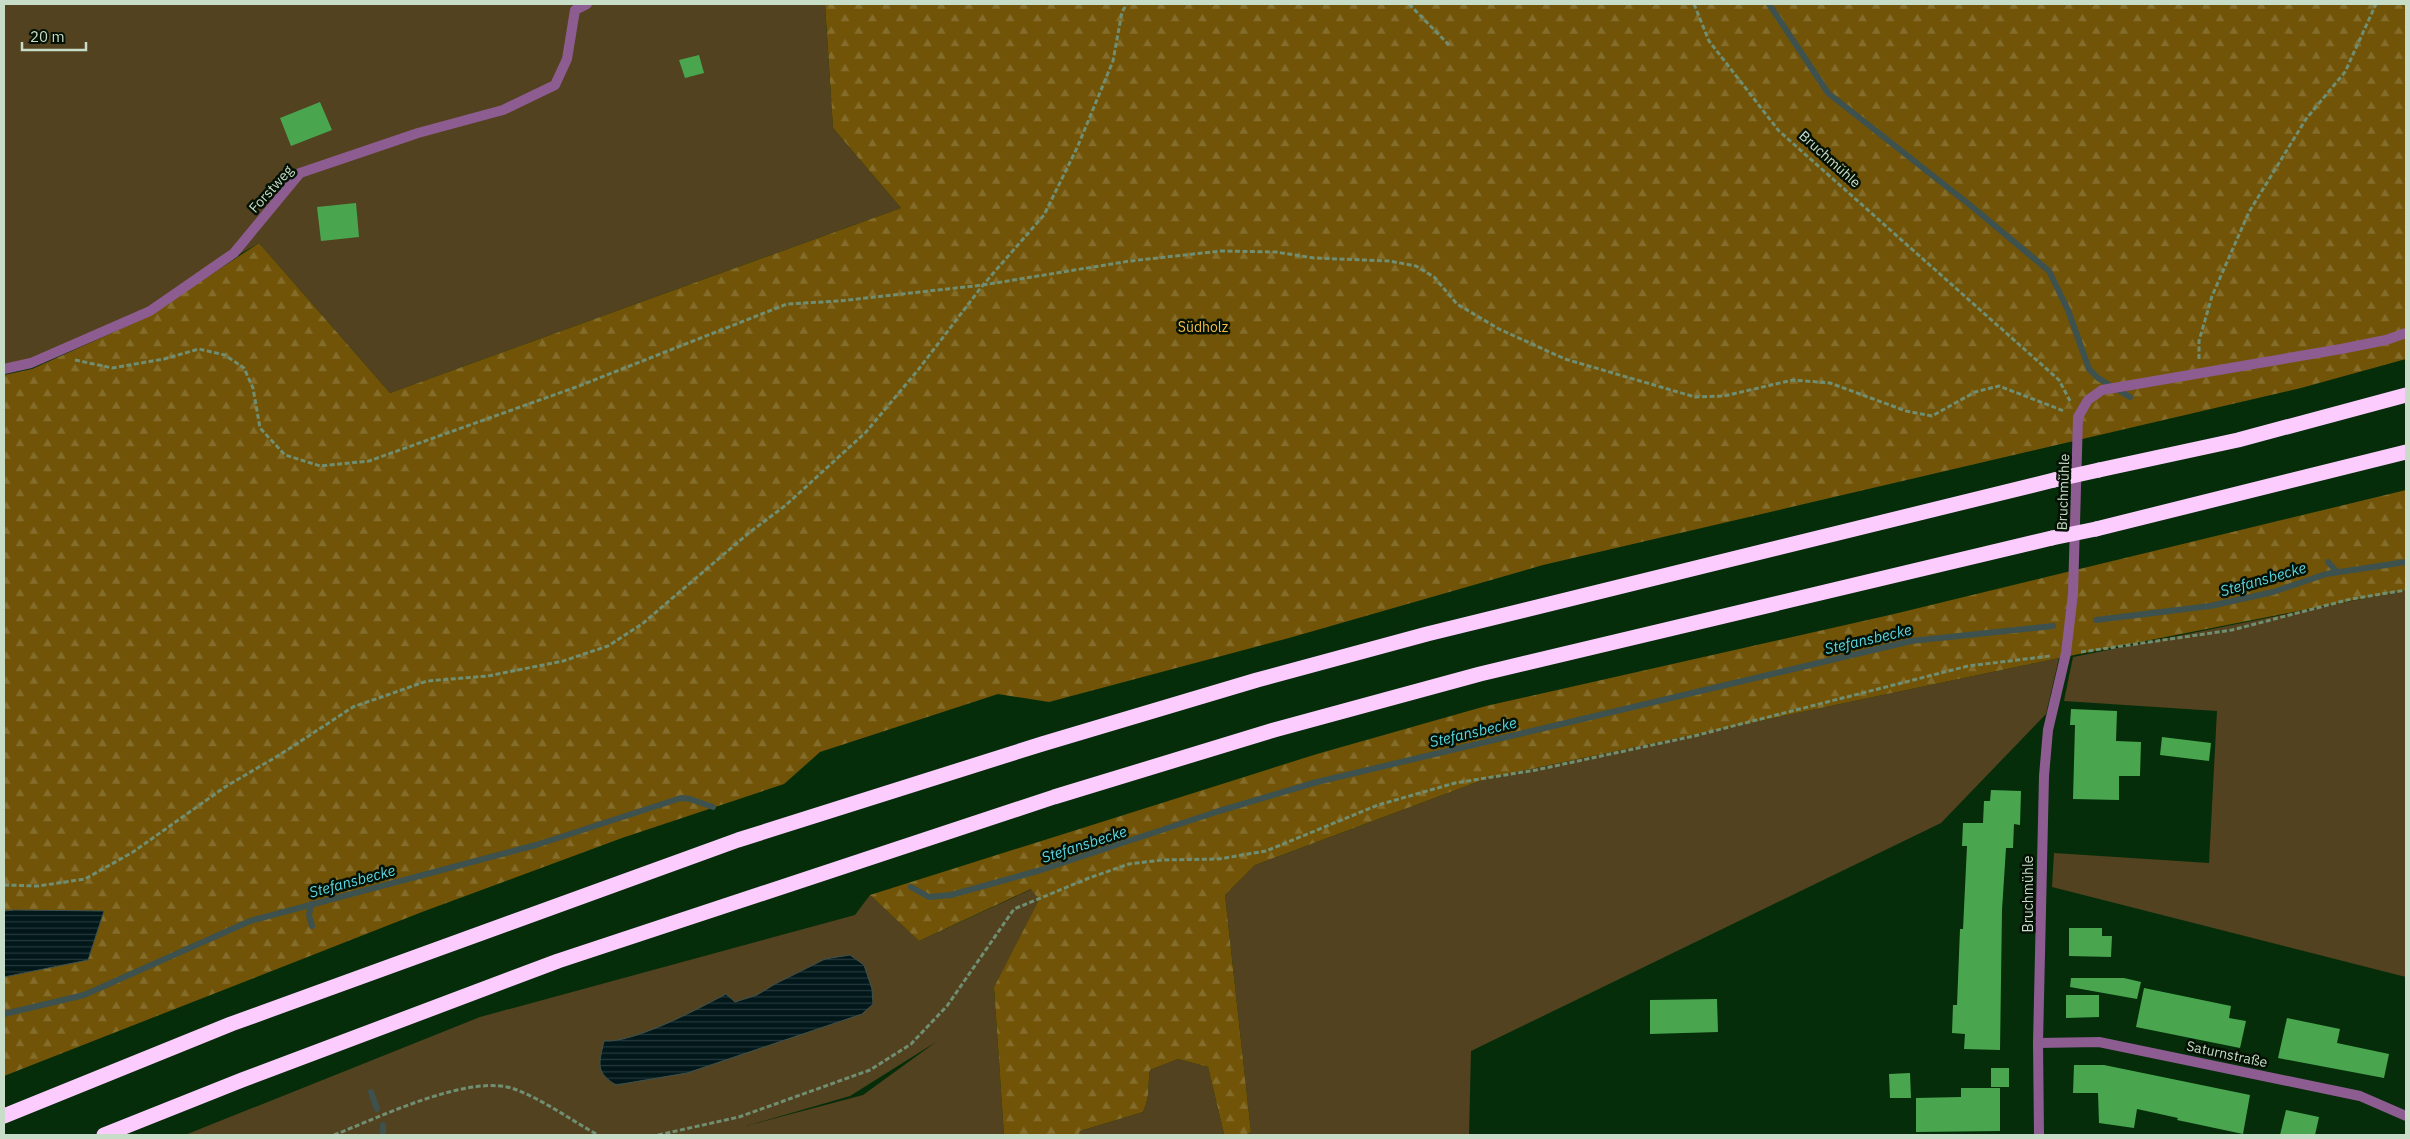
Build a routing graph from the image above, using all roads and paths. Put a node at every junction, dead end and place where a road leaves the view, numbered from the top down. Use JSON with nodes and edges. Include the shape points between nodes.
{"nodes":[{"id":1,"x":586,"y":4,"type":"edge"},
{"id":2,"x":1127,"y":4,"type":"edge"},
{"id":3,"x":1409,"y":4,"type":"edge"},
{"id":4,"x":1694,"y":4,"type":"edge"},
{"id":5,"x":2376,"y":4,"type":"edge"},
{"id":6,"x":1449,"y":45,"type":"dead end"},
{"id":7,"x":983,"y":285,"type":"junction"},
{"id":8,"x":2406,"y":332,"type":"edge"},
{"id":9,"x":56,"y":352,"type":"junction"},
{"id":10,"x":4,"y":369,"type":"edge"},
{"id":11,"x":2198,"y":374,"type":"junction"},
{"id":12,"x":2406,"y":395,"type":"edge"},
{"id":13,"x":2078,"y":417,"type":"junction"},
{"id":14,"x":2406,"y":452,"type":"edge"},
{"id":15,"x":2406,"y":590,"type":"edge"},
{"id":16,"x":2066,"y":654,"type":"junction"},
{"id":17,"x":4,"y":886,"type":"edge"},
{"id":18,"x":2038,"y":1043,"type":"junction"},
{"id":19,"x":4,"y":1116,"type":"edge"},
{"id":20,"x":2406,"y":1116,"type":"edge"},
{"id":21,"x":104,"y":1135,"type":"edge"},
{"id":22,"x":334,"y":1135,"type":"edge"},
{"id":23,"x":598,"y":1135,"type":"edge"},
{"id":24,"x":658,"y":1135,"type":"edge"},
{"id":25,"x":2039,"y":1135,"type":"edge"}],
"edges":[{"from":1,"to":9,"type":"street","name":"Forstweg","via":[[575,10],[567,58],[555,86],[503,110],[418,133],[300,173],[234,253],[150,310]]},
{"from":2,"to":7,"type":"path","via":[[1122,12],[1109,70],[1077,148],[1044,215]]},
{"from":3,"to":6,"type":"path"},
{"from":4,"to":13,"type":"path","name":"Bruchmühle","via":[[1710,40],[1779,132],[2059,380]]},
{"from":5,"to":11,"type":"path","via":[[2345,72],[2306,119],[2249,212],[2212,296],[2199,341]]},
{"from":7,"to":9,"type":"path","via":[[787,304],[579,386],[369,461],[320,466],[285,455],[260,428],[253,388],[244,368],[225,355],[199,350],[112,368],[78,362]]},
{"from":7,"to":13,"type":"path","via":[[1130,261],[1221,251],[1389,261],[1416,266],[1434,277],[1457,304],[1499,329],[1565,359],[1695,397],[1724,396],[1793,380],[1830,383],[1906,411],[1932,416],[1975,392],[1999,386]]},
{"from":7,"to":17,"type":"path","via":[[866,432],[786,505],[642,624],[608,646],[554,663],[488,676],[427,682],[353,707],[225,787],[133,852],[84,879],[38,886]]},
{"from":8,"to":11,"type":"street","via":[[2386,340],[2342,349]]},
{"from":9,"to":10,"type":"street","name":"Forstweg","via":[[31,363]]},
{"from":11,"to":13,"type":"street","via":[[2102,390],[2088,400]]},
{"from":12,"to":19,"type":"highway","bridge":true,"via":[[2238,440],[2054,480],[1427,634],[1042,744],[729,844],[231,1024]]},
{"from":13,"to":16,"type":"street","name":"Bruchmühle","via":[[2073,594]]},
{"from":14,"to":21,"type":"highway","bridge":true,"via":[[2096,529],[1480,674],[1274,730],[1064,794],[558,961]]},
{"from":15,"to":16,"type":"path","via":[[2351,599],[2232,630]]},
{"from":16,"to":18,"type":"street","name":"Bruchmühle","via":[[2048,730],[2044,776]]},
{"from":16,"to":24,"type":"path","via":[[1968,666],[1694,736],[1536,770],[1455,783],[1378,805],[1266,851],[1219,859],[1129,864],[1014,909],[947,1006],[911,1044],[870,1070],[739,1118]]},
{"from":18,"to":20,"type":"street","name":"Saturnstraße","via":[[2109,1044],[2360,1096]]},
{"from":18,"to":25,"type":"street","name":"Bruchmühle"},
{"from":22,"to":23,"type":"path","via":[[459,1088],[491,1084],[516,1089]]}]}
